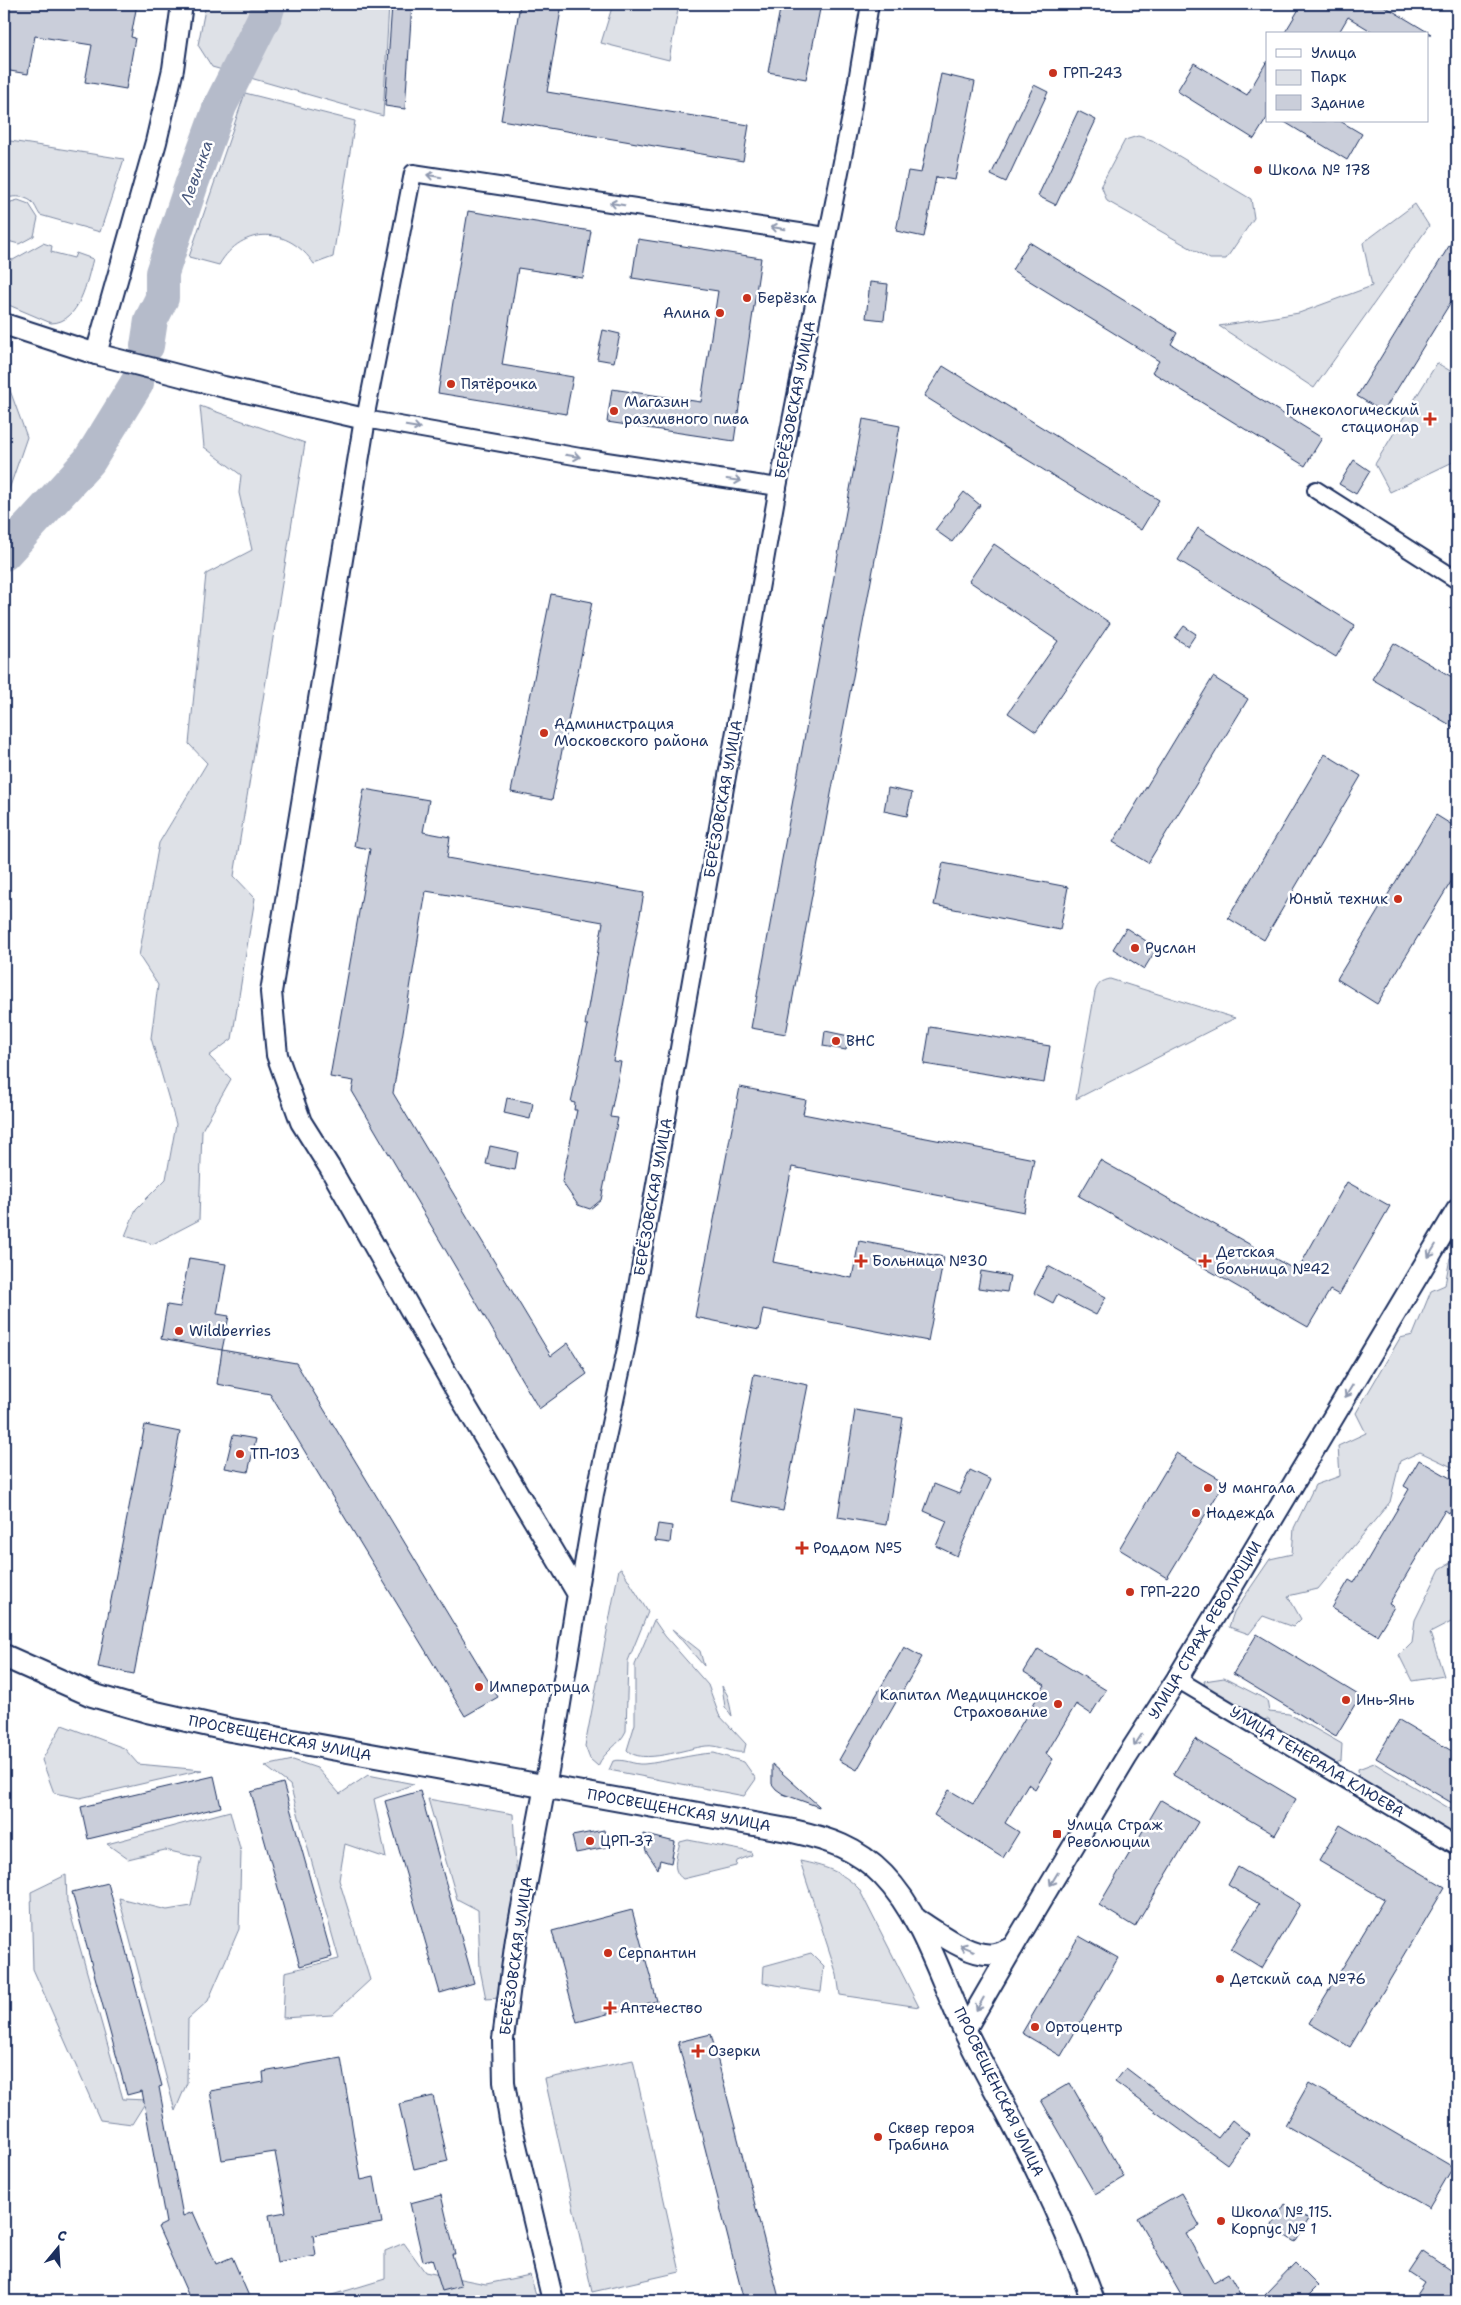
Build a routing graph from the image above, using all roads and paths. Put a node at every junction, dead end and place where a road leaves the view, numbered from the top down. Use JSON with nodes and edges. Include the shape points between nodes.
{"nodes":[{"id":1,"x":182,"y":4,"type":"edge"},
{"id":2,"x":870,"y":4,"type":"edge"},
{"id":3,"x":826,"y":236,"type":"junction"},
{"id":4,"x":4,"y":324,"type":"edge"},
{"id":5,"x":96,"y":354,"type":"junction"},
{"id":6,"x":365,"y":419,"type":"junction"},
{"id":7,"x":778,"y":487,"type":"junction"},
{"id":8,"x":1316,"y":490,"type":"dead end"},
{"id":9,"x":1457,"y":580,"type":"edge"},
{"id":10,"x":1457,"y":1210,"type":"edge"},
{"id":11,"x":578,"y":1594,"type":"junction"},
{"id":12,"x":4,"y":1656,"type":"edge"},
{"id":13,"x":1178,"y":1679,"type":"junction"},
{"id":14,"x":545,"y":1786,"type":"junction"},
{"id":15,"x":1457,"y":1846,"type":"edge"},
{"id":16,"x":913,"y":1917,"type":"junction"},
{"id":17,"x":1013,"y":1947,"type":"junction"},
{"id":18,"x":965,"y":2030,"type":"junction"},
{"id":19,"x":553,"y":2301,"type":"edge"},
{"id":20,"x":1093,"y":2301,"type":"edge"}],
"edges":[{"from":1,"to":5,"type":"street","via":[[173,69],[156,142]]},
{"from":2,"to":3,"type":"street","name":"БЕРЁЗОВСКАЯ УЛИЦА"},
{"from":3,"to":6,"type":"street","one_way":true,"via":[[414,173]]},
{"from":3,"to":7,"type":"street","name":"БЕРЁЗОВСКАЯ УЛИЦА"},
{"from":4,"to":5,"type":"street"},
{"from":5,"to":6,"type":"street","via":[[224,388]]},
{"from":6,"to":7,"type":"street","one_way":true,"via":[[580,458]]},
{"from":6,"to":11,"type":"street","via":[[271,992],[278,1055],[301,1122]]},
{"from":7,"to":11,"type":"street","name":"БЕРЁЗОВСКАЯ УЛИЦА","via":[[629,1332]]},
{"from":8,"to":9,"type":"street"},
{"from":10,"to":13,"type":"street","name":"УЛИЦА СТРАЖ РЕВОЛЮЦИИ","one_way":true},
{"from":11,"to":14,"type":"street","name":"БЕРЁЗОВСКАЯ УЛИЦА"},
{"from":12,"to":14,"type":"main road","name":"ПРОСВЕЩЕНСКАЯ УЛИЦА","via":[[92,1695],[147,1711],[231,1730]]},
{"from":13,"to":15,"type":"street","name":"УЛИЦА ГЕНЕРАЛА КЛЮЕВА"},
{"from":13,"to":17,"type":"street","name":"УЛИЦА СТРАЖ РЕВОЛЮЦИИ","one_way":true,"via":[[1126,1758]]},
{"from":14,"to":16,"type":"main road","name":"ПРОСВЕЩЕНСКАЯ УЛИЦА","via":[[793,1831],[843,1845],[884,1876]]},
{"from":14,"to":19,"type":"street","name":"БЕРЁЗОВСКАЯ УЛИЦА","via":[[516,1939],[505,2009],[502,2058],[517,2156]]},
{"from":17,"to":16,"type":"street","one_way":true,"via":[[994,1954],[974,1951]]},
{"from":16,"to":18,"type":"main road","name":"ПРОСВЕЩЕНСКАЯ УЛИЦА"},
{"from":17,"to":18,"type":"street","name":"УЛИЦА СТРАЖ РЕВОЛЮЦИИ","one_way":true},
{"from":18,"to":20,"type":"main road","name":"ПРОСВЕЩЕНСКАЯ УЛИЦА","via":[[1040,2175]]}]}
